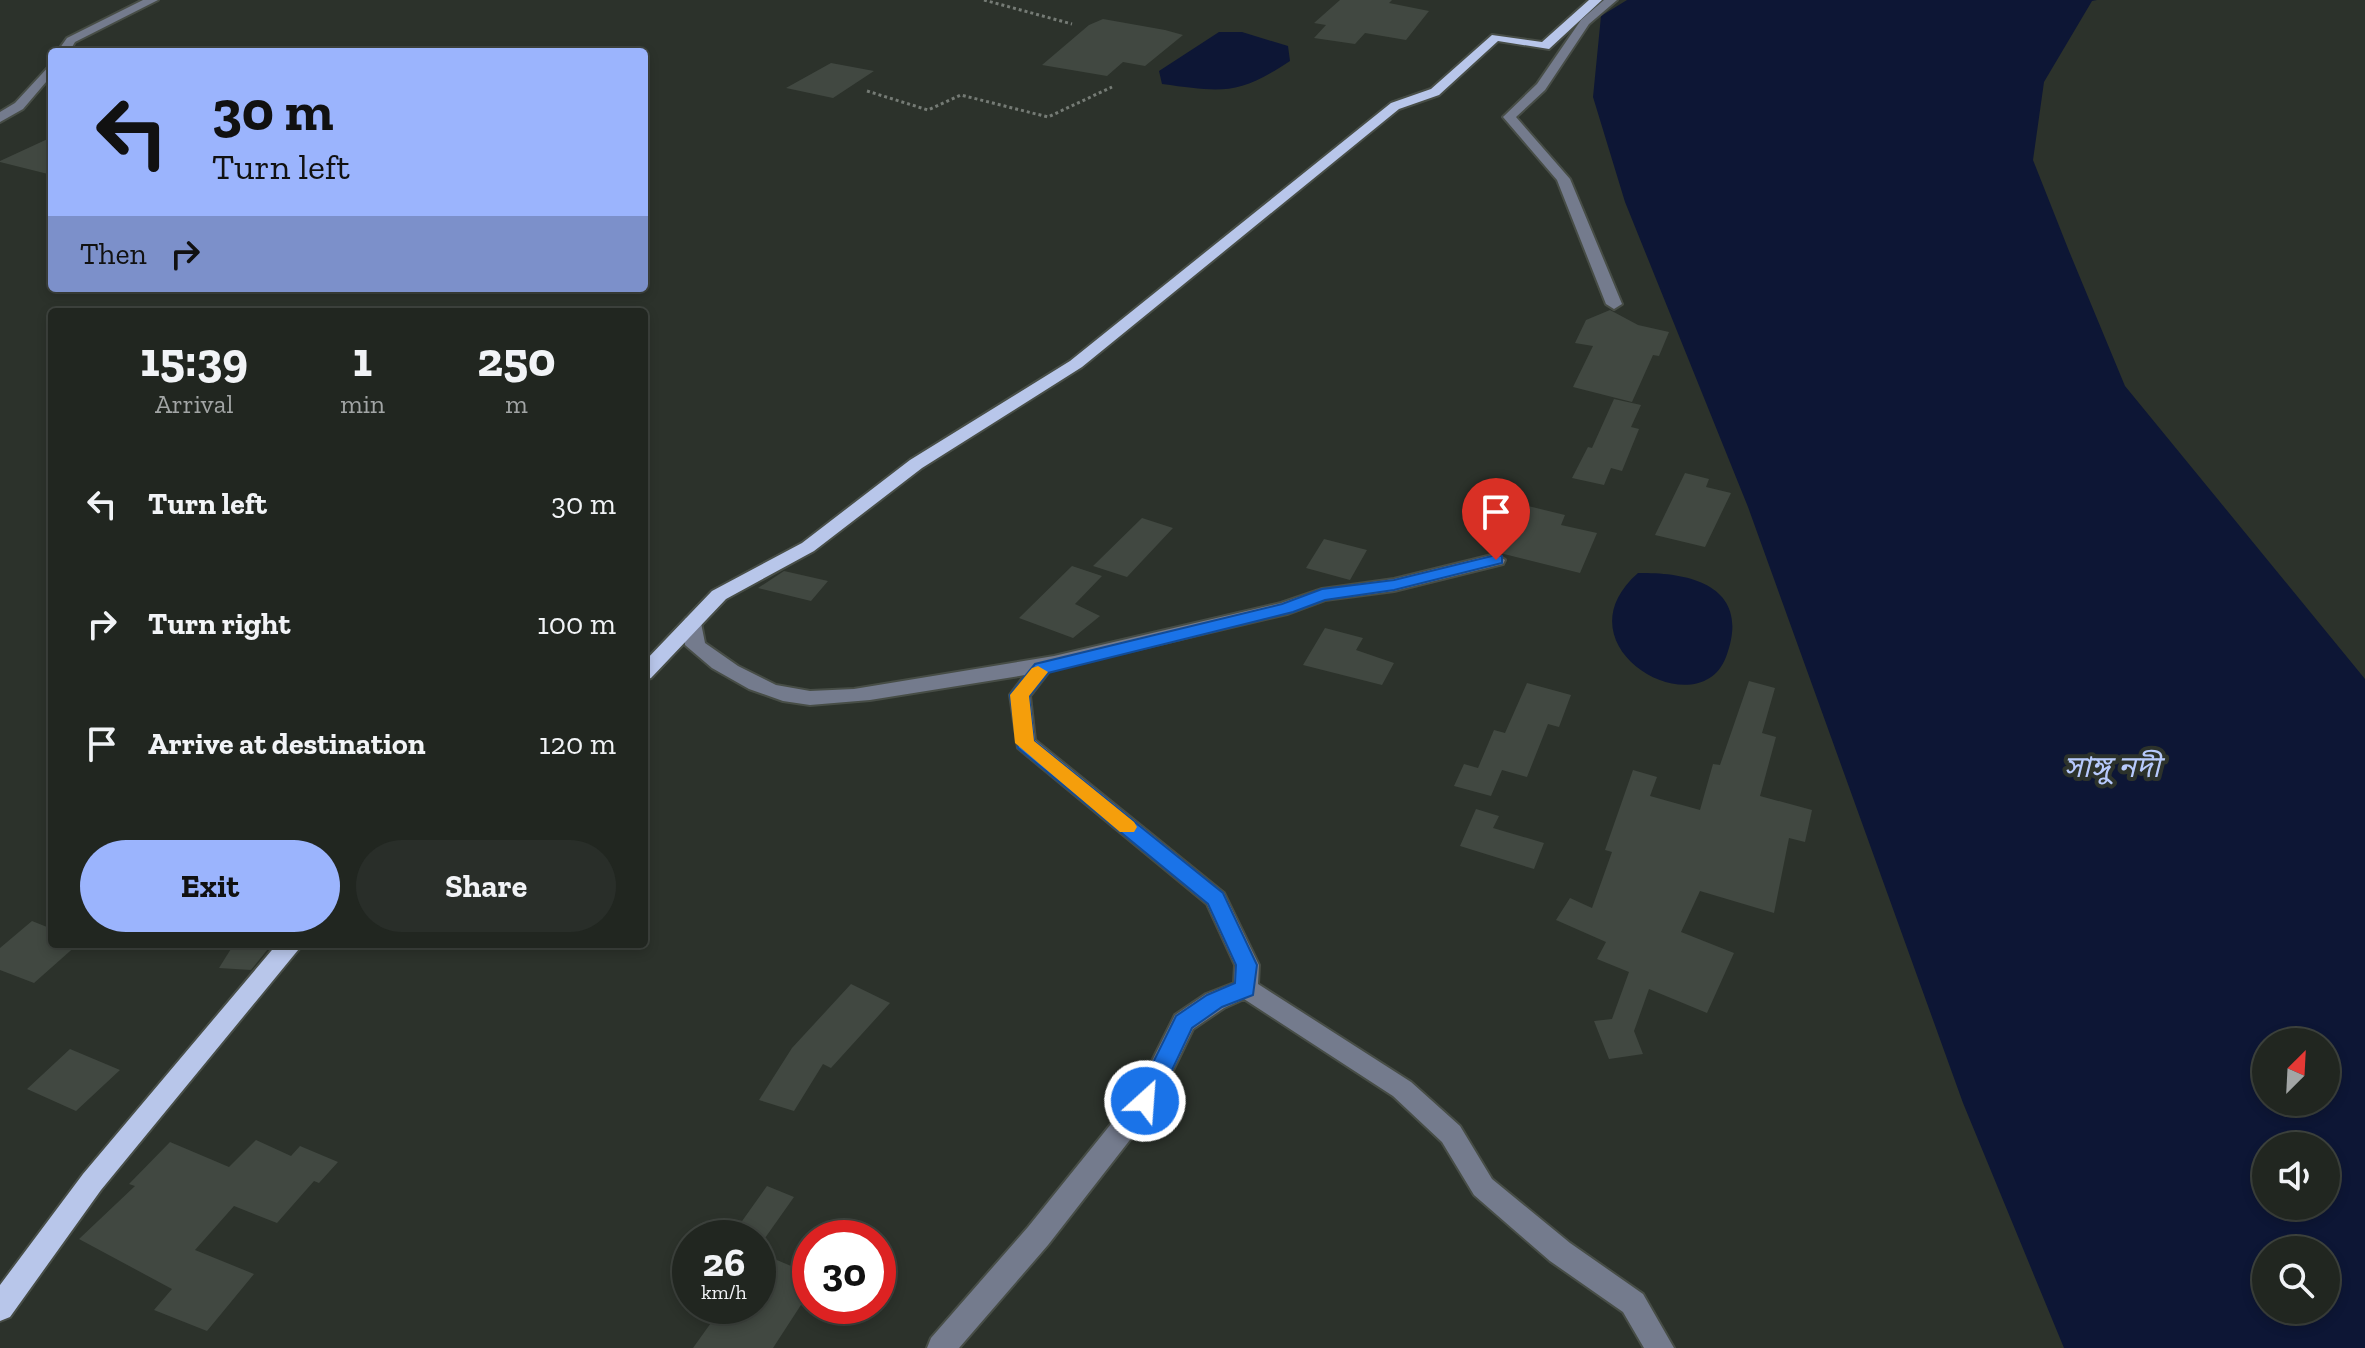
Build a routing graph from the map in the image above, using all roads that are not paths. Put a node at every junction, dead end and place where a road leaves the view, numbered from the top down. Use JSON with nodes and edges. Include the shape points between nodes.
{"nodes":[{"id":1,"x":152,"y":0,"type":"edge"},
{"id":2,"x":1596,"y":0,"type":"edge"},
{"id":3,"x":1611,"y":0,"type":"edge"},
{"id":4,"x":66,"y":48,"type":"edge"},
{"id":5,"x":48,"y":72,"type":"edge"},
{"id":6,"x":0,"y":118,"type":"edge"},
{"id":7,"x":1614,"y":304,"type":"dead end"},
{"id":8,"x":1496,"y":560,"type":"dead end"},
{"id":9,"x":693,"y":622,"type":"junction"},
{"id":10,"x":1041,"y":668,"type":"junction"},
{"id":11,"x":648,"y":669,"type":"edge"},
{"id":12,"x":288,"y":948,"type":"edge"},
{"id":13,"x":1246,"y":988,"type":"junction"},
{"id":14,"x":0,"y":1308,"type":"edge"},
{"id":15,"x":941,"y":1348,"type":"edge"},
{"id":16,"x":1660,"y":1348,"type":"edge"}],
"edges":[{"from":1,"to":4,"type":"street","via":[[71,40]]},
{"from":2,"to":9,"type":"main road","via":[[1545,46],[1496,37],[1435,92],[1395,106],[1076,364],[916,464],[808,547],[719,595]]},
{"from":3,"to":7,"type":"street","via":[[1585,22],[1541,87],[1509,117],[1563,179]]},
{"from":5,"to":6,"type":"street","via":[[19,106]]},
{"from":8,"to":10,"type":"street","via":[[1394,585],[1322,595]]},
{"from":9,"to":10,"type":"street","via":[[695,645],[714,661],[763,689],[802,698]]},
{"from":9,"to":11,"type":"main road"},
{"from":10,"to":13,"type":"street","via":[[1020,695],[1025,743],[1216,899],[1247,965]]},
{"from":12,"to":14,"type":"main road","via":[[92,1182]]},
{"from":13,"to":15,"type":"street","via":[[1184,1022],[1145,1101]]},
{"from":13,"to":16,"type":"street","via":[[1402,1089],[1451,1134],[1483,1187],[1560,1252],[1633,1303]]}]}
